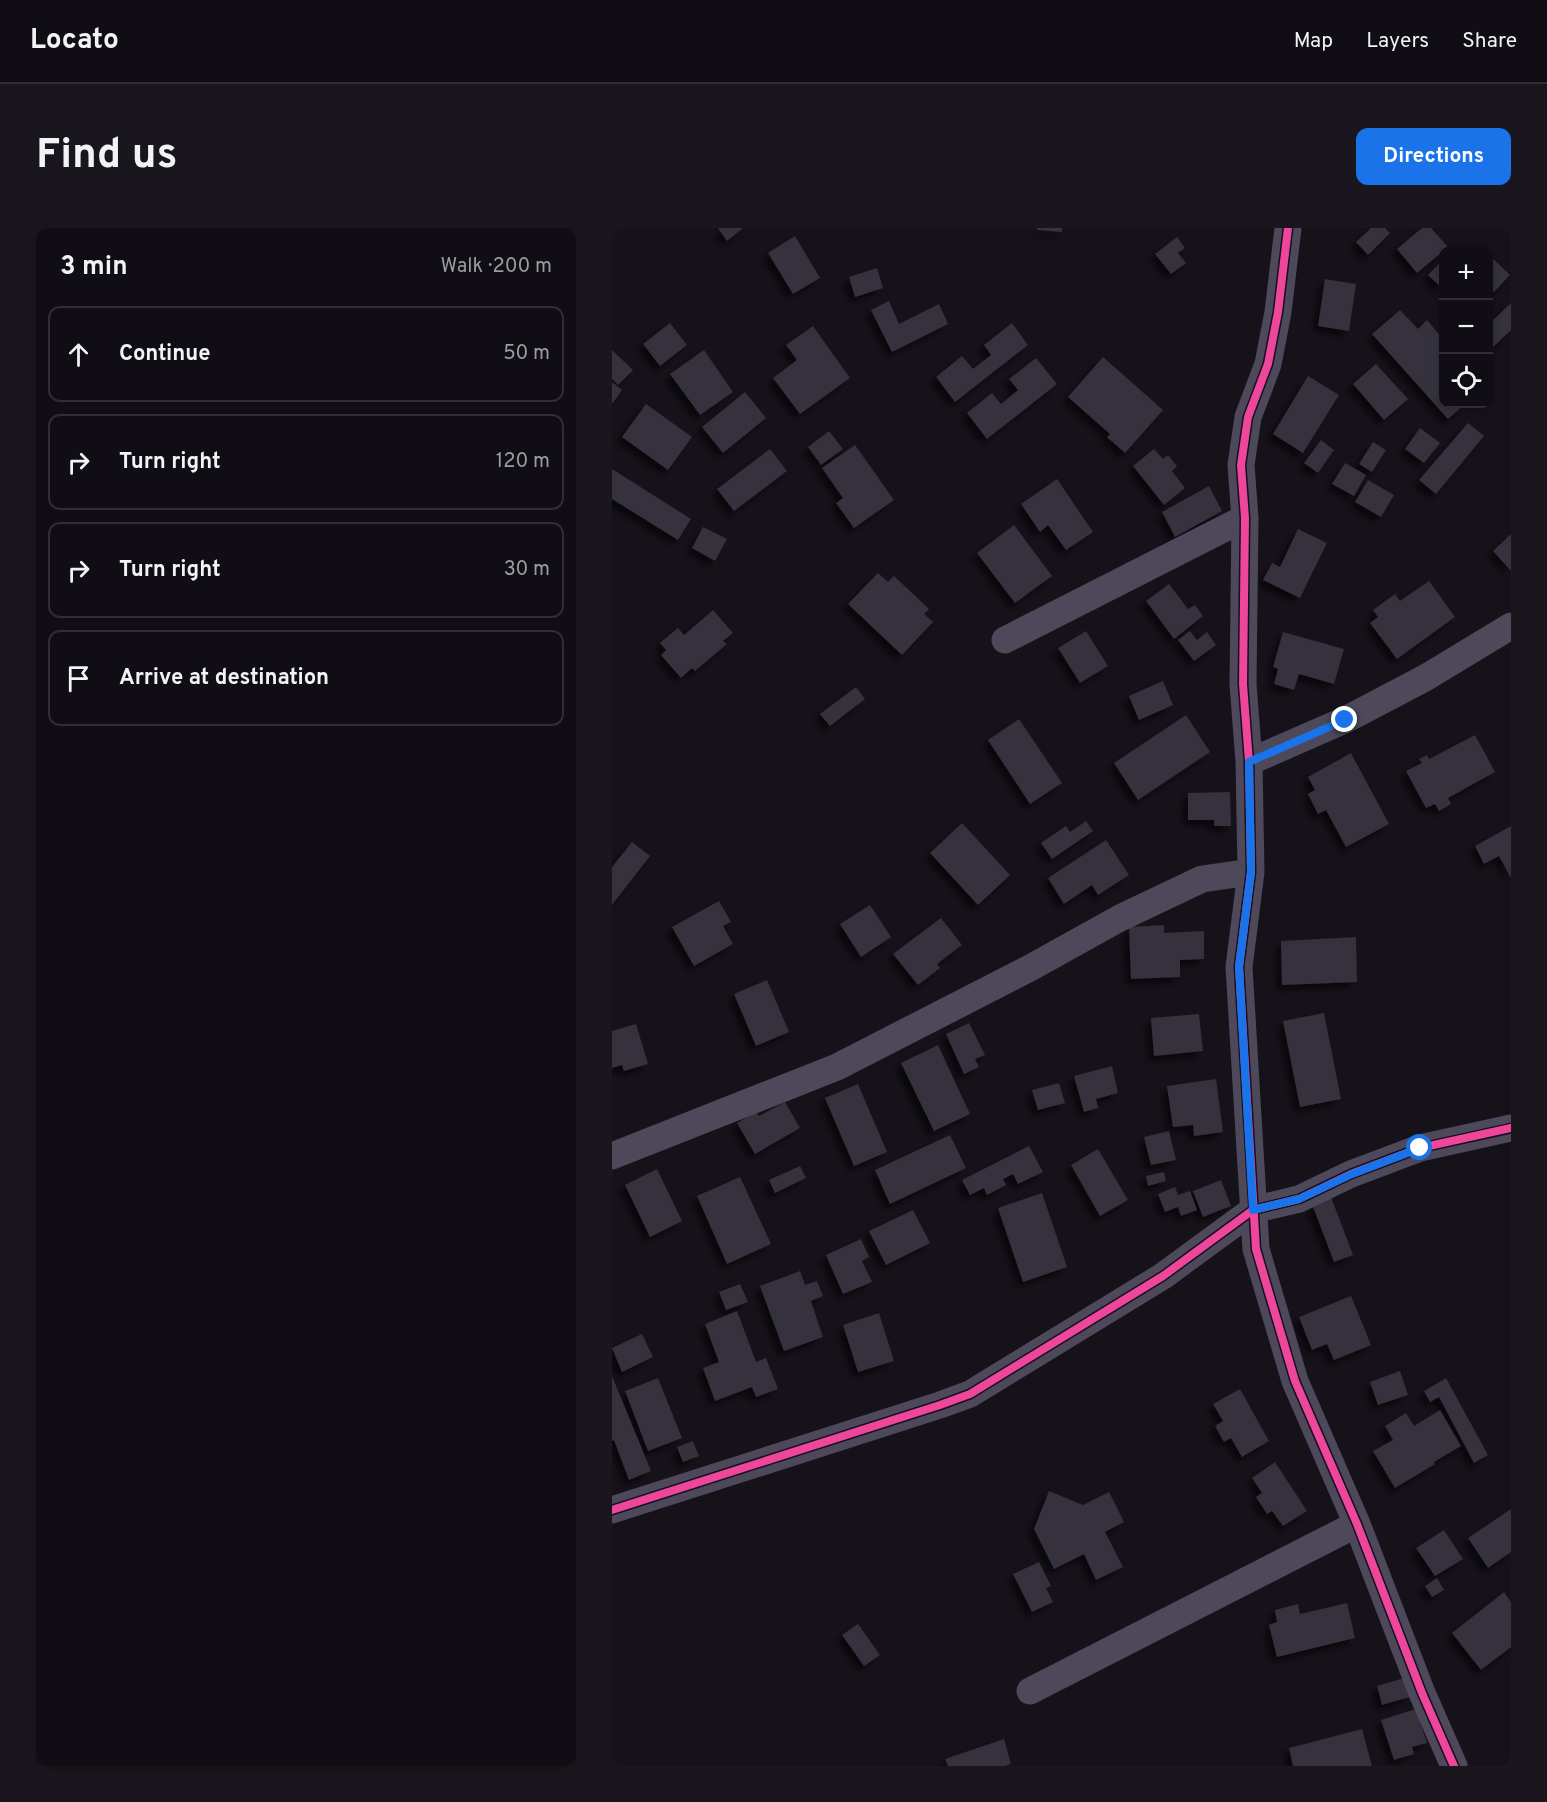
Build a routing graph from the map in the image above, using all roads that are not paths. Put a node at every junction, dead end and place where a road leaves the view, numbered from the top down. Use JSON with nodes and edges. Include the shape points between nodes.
{"nodes":[{"id":1,"x":1288,"y":228,"type":"edge"},
{"id":2,"x":1245,"y":518,"type":"junction"},
{"id":3,"x":1511,"y":626,"type":"edge"},
{"id":4,"x":1005,"y":640,"type":"dead end"},
{"id":5,"x":1249,"y":762,"type":"junction"},
{"id":6,"x":1251,"y":872,"type":"junction"},
{"id":7,"x":1511,"y":1128,"type":"edge"},
{"id":8,"x":612,"y":1156,"type":"edge"},
{"id":9,"x":1253,"y":1210,"type":"junction"},
{"id":10,"x":612,"y":1510,"type":"edge"},
{"id":11,"x":1358,"y":1524,"type":"junction"},
{"id":12,"x":1030,"y":1691,"type":"dead end"},
{"id":13,"x":1454,"y":1766,"type":"edge"}],
"edges":[{"from":1,"to":2,"type":"street","via":[[1268,364],[1248,417],[1241,465]]},
{"from":2,"to":4,"type":"street"},
{"from":2,"to":5,"type":"street","via":[[1243,684]]},
{"from":3,"to":5,"type":"street","via":[[1345,720]]},
{"from":5,"to":6,"type":"street"},
{"from":6,"to":8,"type":"street","via":[[1202,879],[837,1066]]},
{"from":6,"to":9,"type":"street","via":[[1239,967]]},
{"from":7,"to":9,"type":"street","via":[[1420,1148],[1299,1199]]},
{"from":9,"to":10,"type":"street","via":[[1163,1276],[970,1394]]},
{"from":9,"to":11,"type":"street","via":[[1256,1249],[1294,1381]]},
{"from":11,"to":12,"type":"street"},
{"from":11,"to":13,"type":"street"}]}
